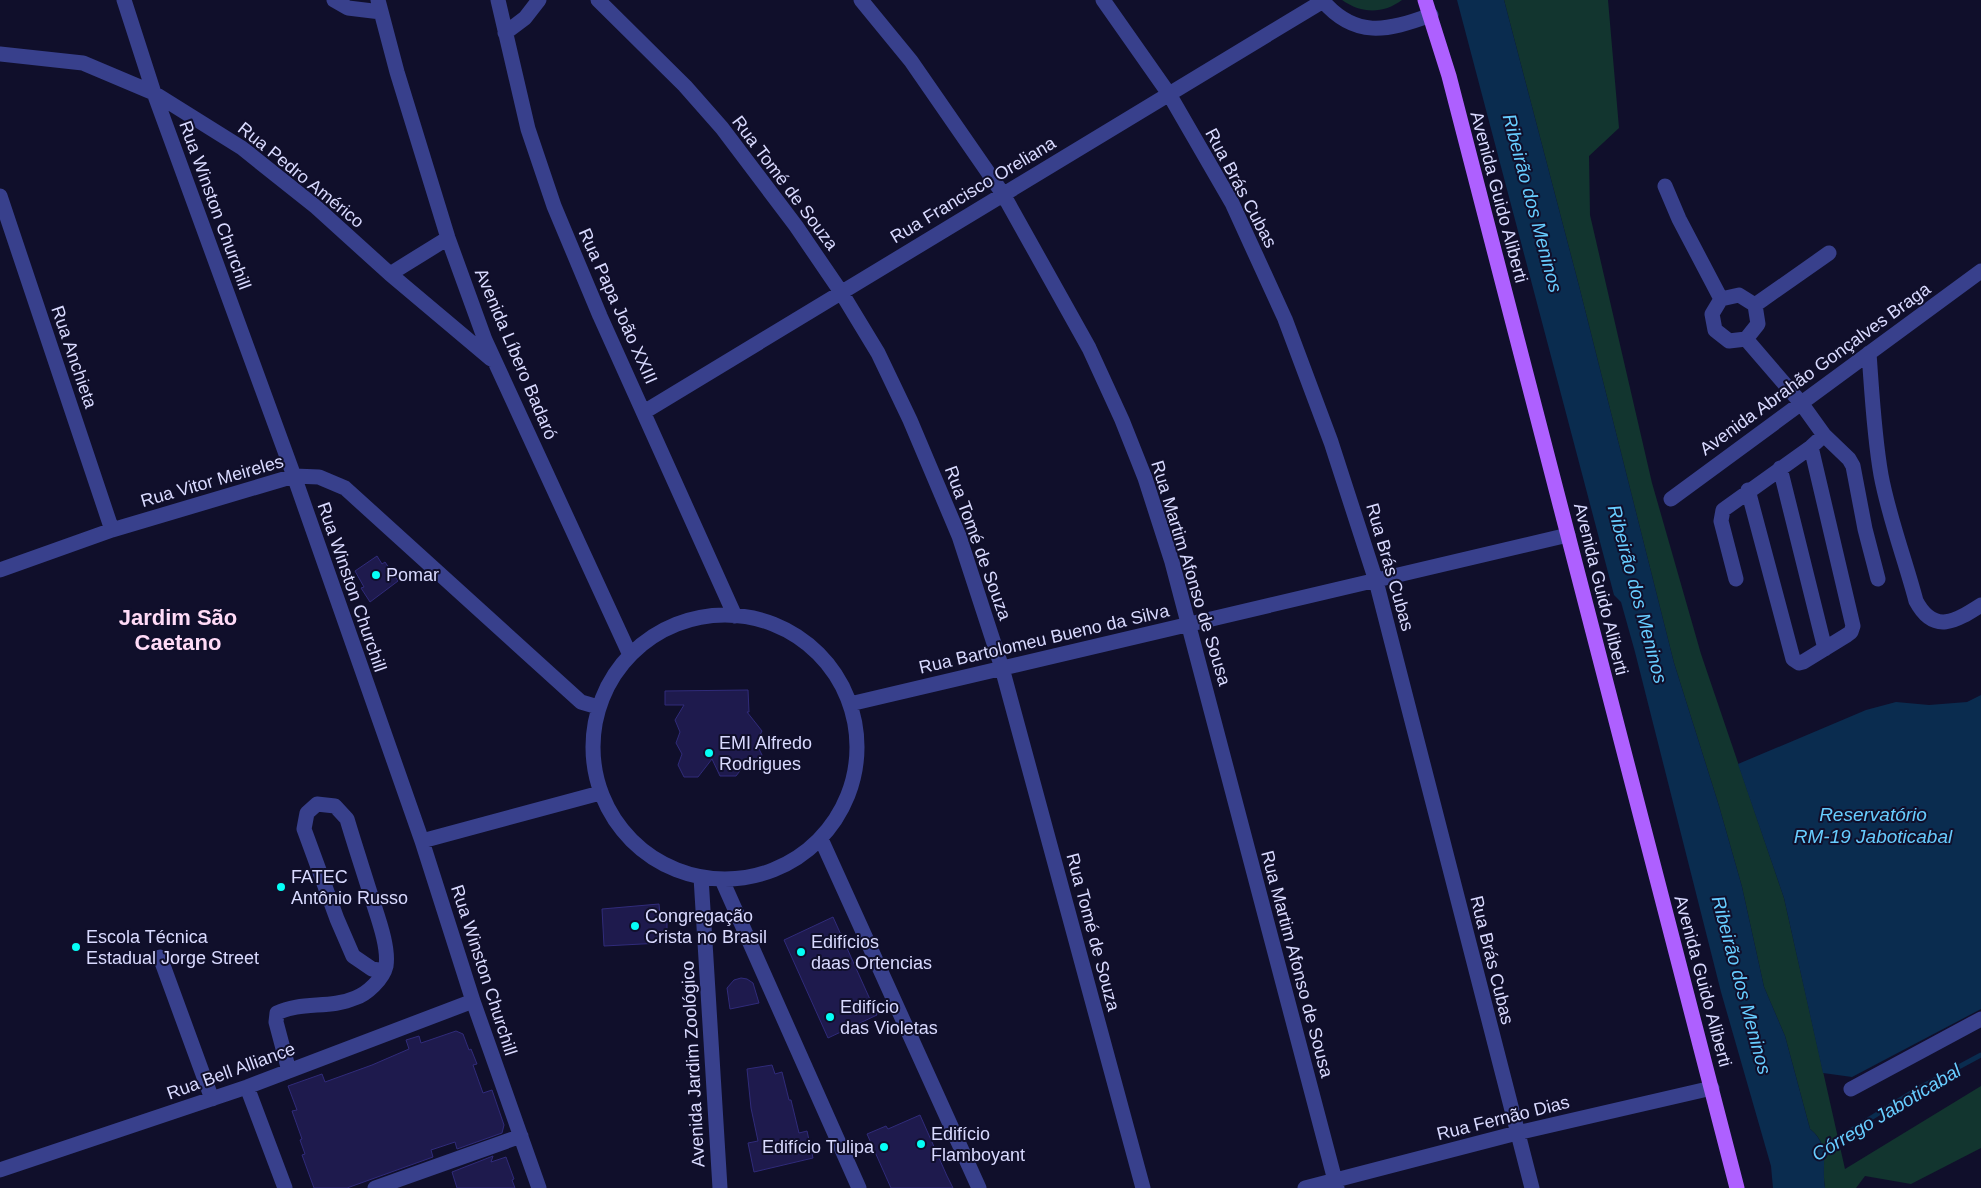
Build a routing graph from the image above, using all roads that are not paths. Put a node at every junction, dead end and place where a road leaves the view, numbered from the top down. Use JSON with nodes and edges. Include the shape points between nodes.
{"nodes":[{"id":1,"x":124,"y":0,"type":"edge"},
{"id":2,"x":334,"y":0,"type":"edge"},
{"id":3,"x":498,"y":0,"type":"edge"},
{"id":4,"x":539,"y":0,"type":"edge"},
{"id":5,"x":598,"y":0,"type":"edge"},
{"id":6,"x":861,"y":0,"type":"edge"},
{"id":7,"x":1103,"y":0,"type":"edge"},
{"id":8,"x":1322,"y":0,"type":"edge"},
{"id":9,"x":1425,"y":0,"type":"edge"},
{"id":10,"x":380,"y":6,"type":"edge"},
{"id":11,"x":1430,"y":15,"type":"junction"},
{"id":12,"x":505,"y":32,"type":"junction"},
{"id":13,"x":0,"y":54,"type":"edge"},
{"id":14,"x":154,"y":93,"type":"junction"},
{"id":15,"x":1169,"y":94,"type":"junction"},
{"id":16,"x":1665,"y":186,"type":"dead end"},
{"id":17,"x":1003,"y":194,"type":"junction"},
{"id":18,"x":0,"y":196,"type":"edge"},
{"id":19,"x":448,"y":238,"type":"junction"},
{"id":20,"x":1829,"y":252,"type":"dead end"},
{"id":21,"x":1981,"y":270,"type":"edge"},
{"id":22,"x":390,"y":274,"type":"junction"},
{"id":23,"x":841,"y":292,"type":"junction"},
{"id":24,"x":1722,"y":299,"type":"junction"},
{"id":25,"x":1755,"y":305,"type":"junction"},
{"id":26,"x":1746,"y":339,"type":"junction"},
{"id":27,"x":1869,"y":353,"type":"junction"},
{"id":28,"x":494,"y":361,"type":"junction"},
{"id":29,"x":1801,"y":402,"type":"junction"},
{"id":30,"x":644,"y":412,"type":"junction"},
{"id":31,"x":1824,"y":435,"type":"junction"},
{"id":32,"x":1811,"y":447,"type":"junction"},
{"id":33,"x":1780,"y":468,"type":"junction"},
{"id":34,"x":294,"y":476,"type":"junction"},
{"id":35,"x":1748,"y":490,"type":"junction"},
{"id":36,"x":1671,"y":499,"type":"dead end"},
{"id":37,"x":112,"y":530,"type":"junction"},
{"id":38,"x":1568,"y":536,"type":"junction"},
{"id":39,"x":0,"y":570,"type":"edge"},
{"id":40,"x":1736,"y":579,"type":"dead end"},
{"id":41,"x":1878,"y":579,"type":"dead end"},
{"id":42,"x":1376,"y":580,"type":"junction"},
{"id":43,"x":1981,"y":605,"type":"edge"},
{"id":44,"x":735,"y":616,"type":"junction"},
{"id":45,"x":1189,"y":624,"type":"junction"},
{"id":46,"x":1825,"y":649,"type":"junction"},
{"id":47,"x":630,"y":655,"type":"junction"},
{"id":48,"x":1002,"y":668,"type":"junction"},
{"id":49,"x":850,"y":704,"type":"junction"},
{"id":50,"x":598,"y":707,"type":"junction"},
{"id":51,"x":600,"y":793,"type":"junction"},
{"id":52,"x":821,"y":839,"type":"junction"},
{"id":53,"x":422,"y":841,"type":"junction"},
{"id":54,"x":701,"y":877,"type":"junction"},
{"id":55,"x":722,"y":880,"type":"junction"},
{"id":56,"x":160,"y":957,"type":"dead end"},
{"id":57,"x":384,"y":972,"type":"junction"},
{"id":58,"x":473,"y":1001,"type":"junction"},
{"id":59,"x":1981,"y":1019,"type":"edge"},
{"id":60,"x":289,"y":1071,"type":"junction"},
{"id":61,"x":247,"y":1087,"type":"junction"},
{"id":62,"x":1712,"y":1088,"type":"junction"},
{"id":63,"x":1851,"y":1089,"type":"dead end"},
{"id":64,"x":212,"y":1099,"type":"junction"},
{"id":65,"x":1517,"y":1133,"type":"junction"},
{"id":66,"x":521,"y":1136,"type":"junction"},
{"id":67,"x":0,"y":1170,"type":"edge"},
{"id":68,"x":1335,"y":1184,"type":"edge"},
{"id":69,"x":285,"y":1188,"type":"edge"},
{"id":70,"x":375,"y":1188,"type":"edge"},
{"id":71,"x":539,"y":1188,"type":"edge"},
{"id":72,"x":720,"y":1188,"type":"edge"},
{"id":73,"x":859,"y":1188,"type":"edge"},
{"id":74,"x":979,"y":1188,"type":"edge"},
{"id":75,"x":1143,"y":1188,"type":"edge"},
{"id":76,"x":1305,"y":1188,"type":"edge"},
{"id":77,"x":1532,"y":1188,"type":"edge"},
{"id":78,"x":1737,"y":1188,"type":"edge"}],
"edges":[{"from":1,"to":14,"type":"street","name":"Rua Winston Churchill"},
{"from":2,"to":10,"type":"street","via":[[348,8]]},
{"from":3,"to":12,"type":"street","name":"Rua Papa João XXIII"},
{"from":4,"to":12,"type":"street","via":[[524,18]]},
{"from":5,"to":23,"type":"street","name":"Rua Tomé de Souza","via":[[685,86],[722,128]]},
{"from":6,"to":17,"type":"street","name":"Rua Martim Afonso de Sousa","via":[[911,61]]},
{"from":7,"to":15,"type":"street","name":"Rua Brás Cubas"},
{"from":8,"to":11,"type":"street","name":"Rua Francisco Oreliana","via":[[1336,15],[1360,28],[1404,25]]},
{"from":8,"to":15,"type":"street","name":"Rua Francisco Oreliana"},
{"from":9,"to":11,"type":"main road","name":"Avenida Guido Aliberti"},
{"from":10,"to":19,"type":"street","name":"Avenida Líbero Badaró"},
{"from":11,"to":38,"type":"main road","name":"Avenida Guido Aliberti","via":[[1449,76]]},
{"from":12,"to":30,"type":"street","name":"Rua Papa João XXIII","via":[[528,129],[554,206]]},
{"from":13,"to":14,"type":"street","name":"Rua Pedro Américo","via":[[83,63]]},
{"from":14,"to":22,"type":"street","name":"Rua Pedro Américo","via":[[242,148],[316,207]]},
{"from":14,"to":34,"type":"street","name":"Rua Winston Churchill"},
{"from":15,"to":17,"type":"street","name":"Rua Francisco Oreliana"},
{"from":15,"to":42,"type":"street","name":"Rua Brás Cubas","via":[[1232,203],[1285,319],[1331,442]]},
{"from":16,"to":24,"type":"street"},
{"from":17,"to":23,"type":"street","name":"Rua Francisco Oreliana"},
{"from":17,"to":45,"type":"street","name":"Rua Martim Afonso de Sousa","via":[[1089,348],[1122,420],[1145,478]]},
{"from":18,"to":37,"type":"street","name":"Rua Anchieta"},
{"from":19,"to":22,"type":"street"},
{"from":19,"to":28,"type":"street","name":"Avenida Líbero Badaró"},
{"from":20,"to":25,"type":"street"},
{"from":21,"to":27,"type":"street","name":"Avenida Abrahão Gonçalves Braga"},
{"from":22,"to":28,"type":"street","name":"Rua Pedro Américo"},
{"from":23,"to":30,"type":"street","name":"Rua Francisco Oreliana"},
{"from":23,"to":48,"type":"street","name":"Rua Tomé de Souza","via":[[878,353],[937,480]]},
{"from":24,"to":25,"type":"street","via":[[1740,295]]},
{"from":24,"to":26,"type":"street","via":[[1712,314],[1716,330],[1729,341]]},
{"from":25,"to":26,"type":"street","via":[[1758,324]]},
{"from":26,"to":29,"type":"street"},
{"from":27,"to":29,"type":"street","name":"Avenida Abrahão Gonçalves Braga"},
{"from":27,"to":43,"type":"street","via":[[1882,476],[1916,601],[1922,611],[1940,622],[1953,622]]},
{"from":28,"to":47,"type":"street","name":"Avenida Líbero Badaró"},
{"from":29,"to":31,"type":"street"},
{"from":29,"to":36,"type":"street","name":"Avenida Abrahão Gonçalves Braga"},
{"from":30,"to":44,"type":"street","name":"Rua Papa João XXIII"},
{"from":31,"to":32,"type":"street"},
{"from":31,"to":41,"type":"street","via":[[1853,466]]},
{"from":32,"to":33,"type":"street"},
{"from":32,"to":46,"type":"street","via":[[1853,626],[1851,632]]},
{"from":33,"to":35,"type":"street"},
{"from":33,"to":46,"type":"street"},
{"from":34,"to":37,"type":"street","name":"Rua Vitor Meireles"},
{"from":34,"to":50,"type":"street","name":"Rua Vitor Meireles","via":[[319,477],[345,488],[581,702]]},
{"from":34,"to":53,"type":"street","name":"Rua Winston Churchill"},
{"from":35,"to":40,"type":"street","via":[[1726,506],[1721,515]]},
{"from":35,"to":46,"type":"street","via":[[1793,659],[1803,662]]},
{"from":37,"to":39,"type":"street","name":"Rua Vitor Meireles"},
{"from":38,"to":42,"type":"street","name":"Rua Bartolomeu Bueno da Silva"},
{"from":38,"to":62,"type":"main road","name":"Avenida Guido Aliberti"},
{"from":42,"to":45,"type":"street","name":"Rua Bartolomeu Bueno da Silva"},
{"from":42,"to":65,"type":"street","name":"Rua Brás Cubas"},
{"from":44,"to":47,"type":"street","via":[[719,615],[684,621],[651,637]]},
{"from":44,"to":49,"type":"street","via":[[756,618],[790,632],[819,654],[841,683]]},
{"from":45,"to":48,"type":"street","name":"Rua Bartolomeu Bueno da Silva"},
{"from":45,"to":68,"type":"street","name":"Rua Martim Afonso de Sousa"},
{"from":47,"to":50,"type":"street","via":[[609,682]]},
{"from":48,"to":49,"type":"street","name":"Rua Bartolomeu Bueno da Silva"},
{"from":48,"to":75,"type":"street","name":"Rua Tomé de Souza"},
{"from":49,"to":52,"type":"street","via":[[858,750],[853,782],[840,812]]},
{"from":50,"to":51,"type":"street","via":[[591,749]]},
{"from":51,"to":53,"type":"street"},
{"from":51,"to":54,"type":"street","via":[[612,818],[650,857]]},
{"from":52,"to":55,"type":"street","via":[[792,861],[758,875]]},
{"from":52,"to":74,"type":"street"},
{"from":53,"to":58,"type":"street","name":"Rua Winston Churchill"},
{"from":54,"to":55,"type":"street"},
{"from":54,"to":72,"type":"street","name":"Avenida Jardim Zoológico"},
{"from":55,"to":73,"type":"street"},
{"from":56,"to":64,"type":"street"},
{"from":57,"to":57,"type":"street","via":[[382,934],[347,819],[335,806],[318,804],[307,813],[304,829],[337,919],[354,956],[372,969]]},
{"from":57,"to":60,"type":"street","via":[[356,998],[326,1005],[290,1007],[277,1013],[276,1022]]},
{"from":58,"to":60,"type":"street","name":"Rua Bell Alliance"},
{"from":58,"to":66,"type":"street","name":"Rua Winston Churchill"},
{"from":59,"to":63,"type":"street"},
{"from":60,"to":61,"type":"street","name":"Rua Bell Alliance"},
{"from":61,"to":64,"type":"street","name":"Rua Bell Alliance"},
{"from":61,"to":69,"type":"street"},
{"from":62,"to":65,"type":"street","name":"Rua Fernão Dias"},
{"from":62,"to":78,"type":"main road","name":"Avenida Guido Aliberti"},
{"from":64,"to":67,"type":"street","name":"Rua Bell Alliance"},
{"from":65,"to":68,"type":"street","name":"Rua Fernão Dias"},
{"from":65,"to":77,"type":"street","name":"Rua Brás Cubas"},
{"from":66,"to":70,"type":"street"},
{"from":66,"to":71,"type":"street","name":"Rua Winston Churchill"},
{"from":68,"to":76,"type":"street","name":"Rua Fernão Dias"}]}
